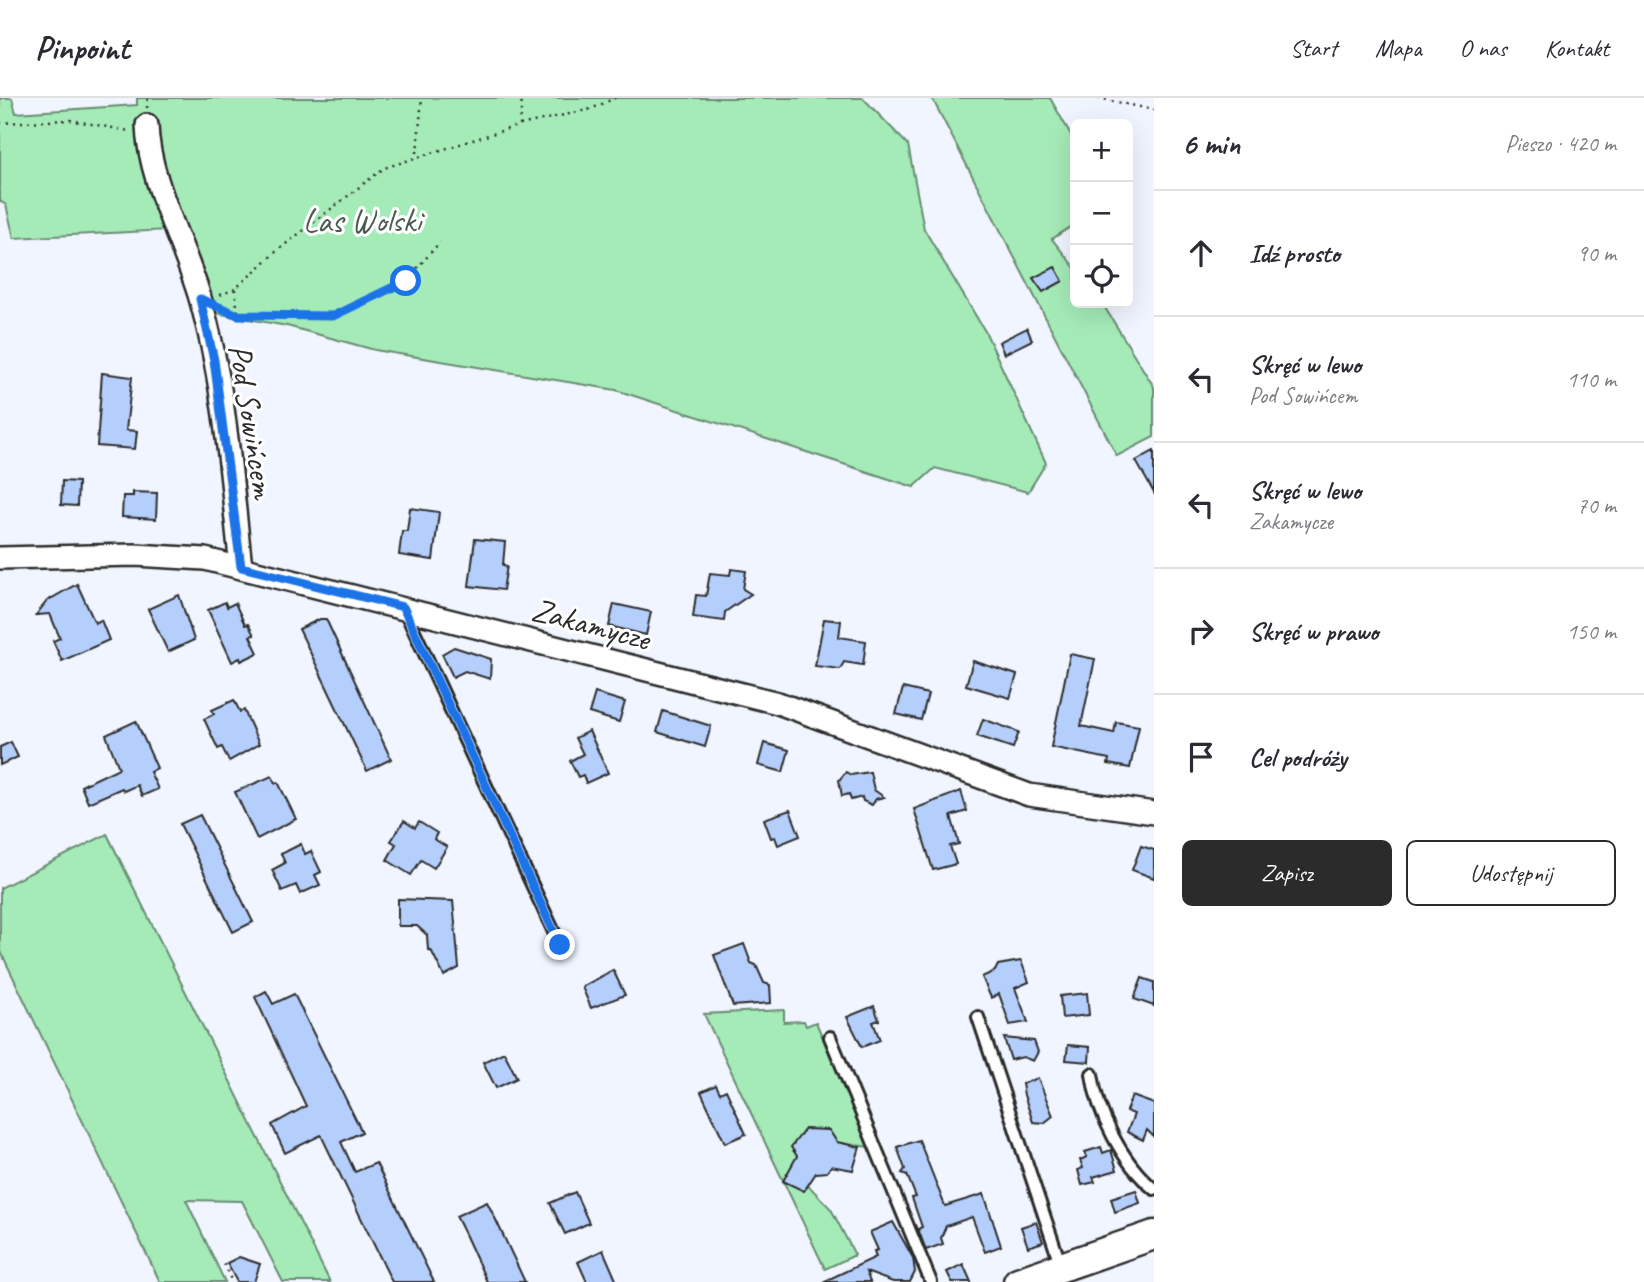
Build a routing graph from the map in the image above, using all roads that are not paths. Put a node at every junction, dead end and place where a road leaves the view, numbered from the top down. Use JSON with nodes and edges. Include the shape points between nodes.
{"nodes":[{"id":1,"x":147,"y":130,"type":"road end"},
{"id":2,"x":0,"y":558,"type":"edge"},
{"id":3,"x":241,"y":567,"type":"junction"},
{"id":4,"x":403,"y":607,"type":"junction"},
{"id":5,"x":1154,"y":813,"type":"edge"},
{"id":6,"x":560,"y":945,"type":"dead end"},
{"id":7,"x":978,"y":1017,"type":"dead end"},
{"id":8,"x":830,"y":1037,"type":"dead end"},
{"id":9,"x":1092,"y":1074,"type":"dead end"},
{"id":10,"x":1154,"y":1189,"type":"edge"},
{"id":11,"x":1154,"y":1235,"type":"edge"},
{"id":12,"x":1061,"y":1267,"type":"junction"},
{"id":13,"x":931,"y":1282,"type":"edge"},
{"id":14,"x":1018,"y":1282,"type":"edge"}],
"edges":[{"from":1,"to":3,"type":"street","name":"Pod Sowińcem","via":[[151,156],[200,299],[216,373]]},
{"from":2,"to":3,"type":"street","name":"Zakamycze","via":[[135,555],[205,559]]},
{"from":3,"to":4,"type":"street","name":"Zakamycze"},
{"from":4,"to":5,"type":"street","name":"Zakamycze","via":[[778,703],[1029,794]]},
{"from":4,"to":6,"type":"lane"},
{"from":7,"to":12,"type":"lane"},
{"from":8,"to":13,"type":"lane"},
{"from":9,"to":10,"type":"lane","via":[[1095,1096],[1116,1138],[1139,1176]]},
{"from":11,"to":12,"type":"street"},
{"from":12,"to":14,"type":"street"}]}
